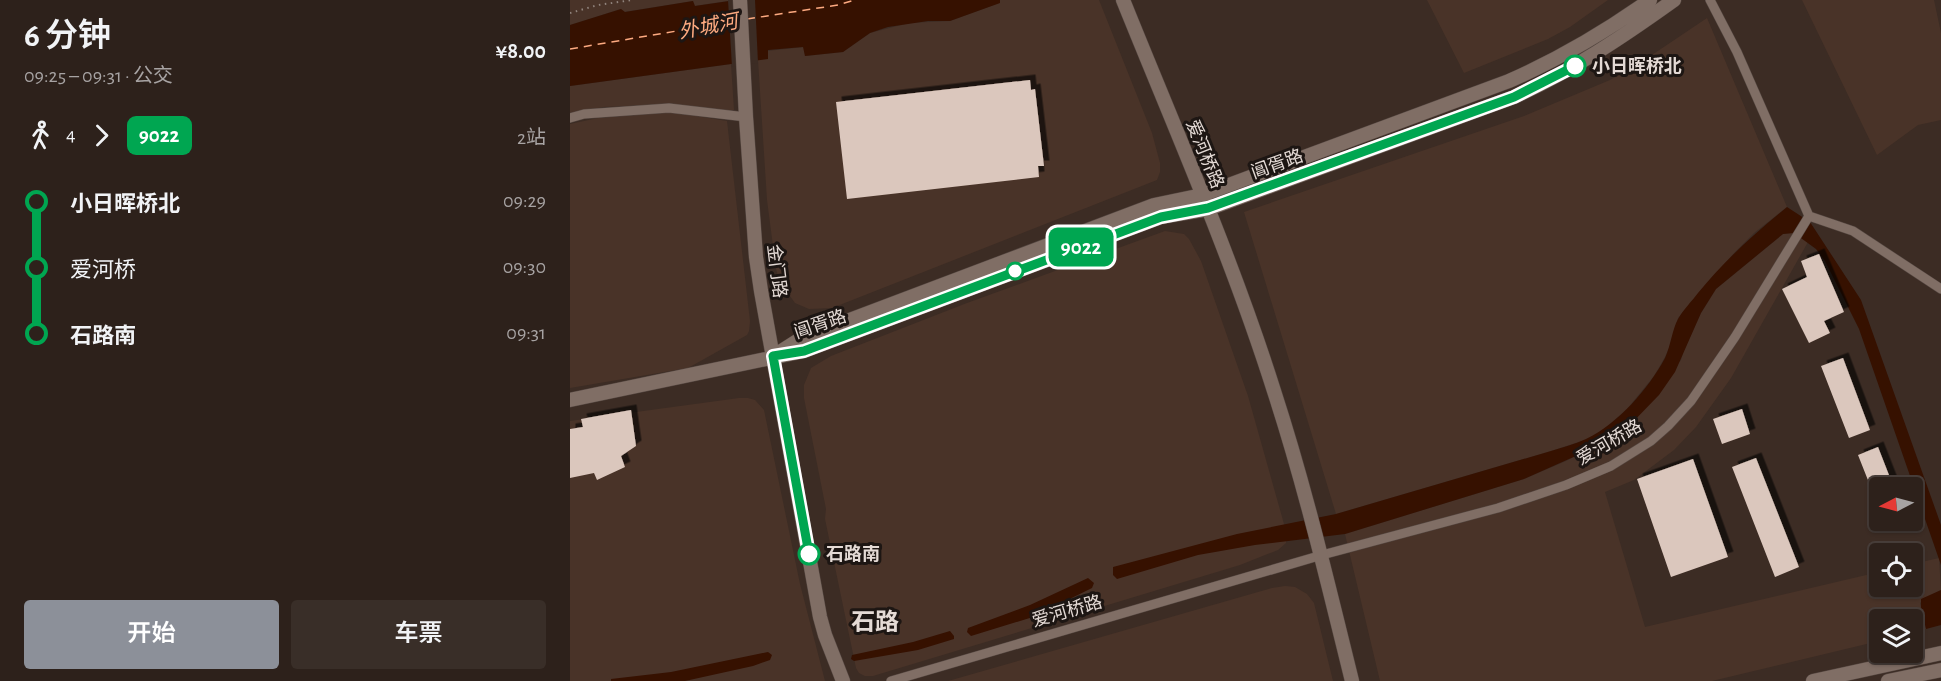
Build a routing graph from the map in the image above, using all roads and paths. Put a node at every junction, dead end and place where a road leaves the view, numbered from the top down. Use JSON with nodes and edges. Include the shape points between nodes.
{"nodes":[{"id":1,"x":632,"y":0,"type":"edge"},
{"id":2,"x":740,"y":0,"type":"edge"},
{"id":3,"x":1123,"y":0,"type":"edge"},
{"id":4,"x":1650,"y":0,"type":"edge"},
{"id":5,"x":1674,"y":0,"type":"edge"},
{"id":6,"x":1710,"y":0,"type":"edge"},
{"id":7,"x":570,"y":13,"type":"edge"},
{"id":8,"x":746,"y":117,"type":"junction"},
{"id":9,"x":570,"y":118,"type":"edge"},
{"id":10,"x":1202,"y":195,"type":"junction"},
{"id":11,"x":1208,"y":208,"type":"junction"},
{"id":12,"x":1808,"y":217,"type":"junction"},
{"id":13,"x":1941,"y":289,"type":"edge"},
{"id":14,"x":773,"y":356,"type":"junction"},
{"id":15,"x":570,"y":400,"type":"edge"},
{"id":16,"x":1320,"y":552,"type":"junction"},
{"id":17,"x":1941,"y":653,"type":"edge"},
{"id":18,"x":1941,"y":670,"type":"edge"},
{"id":19,"x":843,"y":681,"type":"edge"},
{"id":20,"x":891,"y":681,"type":"edge"},
{"id":21,"x":1352,"y":681,"type":"edge"},
{"id":22,"x":1812,"y":681,"type":"edge"},
{"id":23,"x":1888,"y":681,"type":"edge"}],
"edges":[{"from":1,"to":7,"type":"path"},
{"from":2,"to":8,"type":"main road","name":"金门路"},
{"from":3,"to":10,"type":"main road","name":"爱河桥路"},
{"from":4,"to":10,"type":"main road","name":"阊胥路","via":[[1598,36],[1533,70]]},
{"from":5,"to":11,"type":"main road","name":"阊胥路","via":[[1599,52],[1514,97]]},
{"from":6,"to":12,"type":"street","via":[[1737,52]]},
{"from":8,"to":9,"type":"street","via":[[669,108]]},
{"from":8,"to":14,"type":"main road","name":"金门路","via":[[758,271]]},
{"from":10,"to":11,"type":"main road","name":"爱河桥路"},
{"from":10,"to":14,"type":"main road","name":"阊胥路","via":[[1132,213],[802,338]]},
{"from":11,"to":14,"type":"main road","name":"阊胥路","via":[[1161,217],[804,351]]},
{"from":11,"to":16,"type":"main road","name":"爱河桥路","via":[[1270,380]]},
{"from":12,"to":13,"type":"street","via":[[1853,231]]},
{"from":12,"to":16,"type":"street","name":"爱河桥路","via":[[1691,401],[1668,426],[1633,453],[1534,497]]},
{"from":14,"to":15,"type":"main road","name":"阊胥路"},
{"from":14,"to":19,"type":"main road","name":"金门路","via":[[819,611]]},
{"from":16,"to":20,"type":"street","name":"爱河桥路"},
{"from":16,"to":21,"type":"main road","name":"爱河桥路"},
{"from":17,"to":22,"type":"main road"},
{"from":18,"to":23,"type":"main road"}]}
